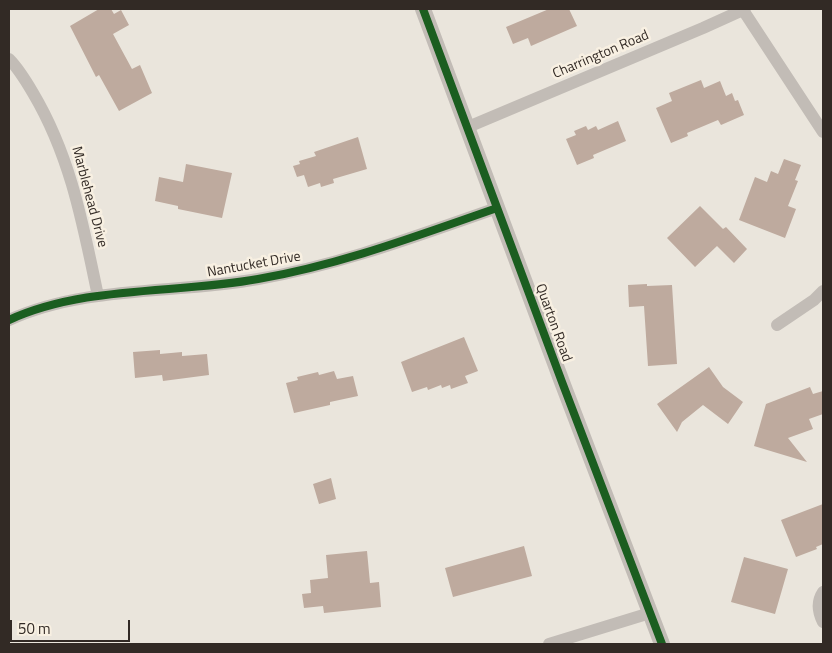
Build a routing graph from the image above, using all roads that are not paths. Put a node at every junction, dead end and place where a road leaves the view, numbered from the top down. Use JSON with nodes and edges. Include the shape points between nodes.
{"nodes":[{"id":1,"x":423,"y":9,"type":"edge"},
{"id":2,"x":744,"y":9,"type":"edge"},
{"id":3,"x":9,"y":59,"type":"edge"},
{"id":4,"x":468,"y":127,"type":"junction"},
{"id":5,"x":823,"y":132,"type":"edge"},
{"id":6,"x":497,"y":208,"type":"junction"},
{"id":7,"x":823,"y":291,"type":"edge"},
{"id":8,"x":98,"y":296,"type":"junction"},
{"id":9,"x":9,"y":320,"type":"edge"},
{"id":10,"x":777,"y":324,"type":"dead end"},
{"id":11,"x":823,"y":592,"type":"edge"},
{"id":12,"x":650,"y":614,"type":"junction"},
{"id":13,"x":823,"y":622,"type":"edge"},
{"id":14,"x":549,"y":644,"type":"edge"},
{"id":15,"x":662,"y":644,"type":"edge"}],
"edges":[{"from":1,"to":4,"type":"street","name":"Quarton Road"},
{"from":2,"to":4,"type":"street","name":"Charrington Road"},
{"from":2,"to":5,"type":"street"},
{"from":3,"to":8,"type":"street","name":"Marblehead Drive","via":[[35,96],[60,145],[80,212]]},
{"from":4,"to":6,"type":"street","name":"Quarton Road"},
{"from":6,"to":8,"type":"street","name":"Nantucket Drive","via":[[338,261],[286,274],[257,280]]},
{"from":6,"to":12,"type":"street","name":"Quarton Road"},
{"from":7,"to":10,"type":"street"},
{"from":8,"to":9,"type":"street","name":"Nantucket Drive","via":[[39,308]]},
{"from":11,"to":13,"type":"street","via":[[818,605]]},
{"from":12,"to":14,"type":"street"},
{"from":12,"to":15,"type":"street","name":"Quarton Road"}]}
